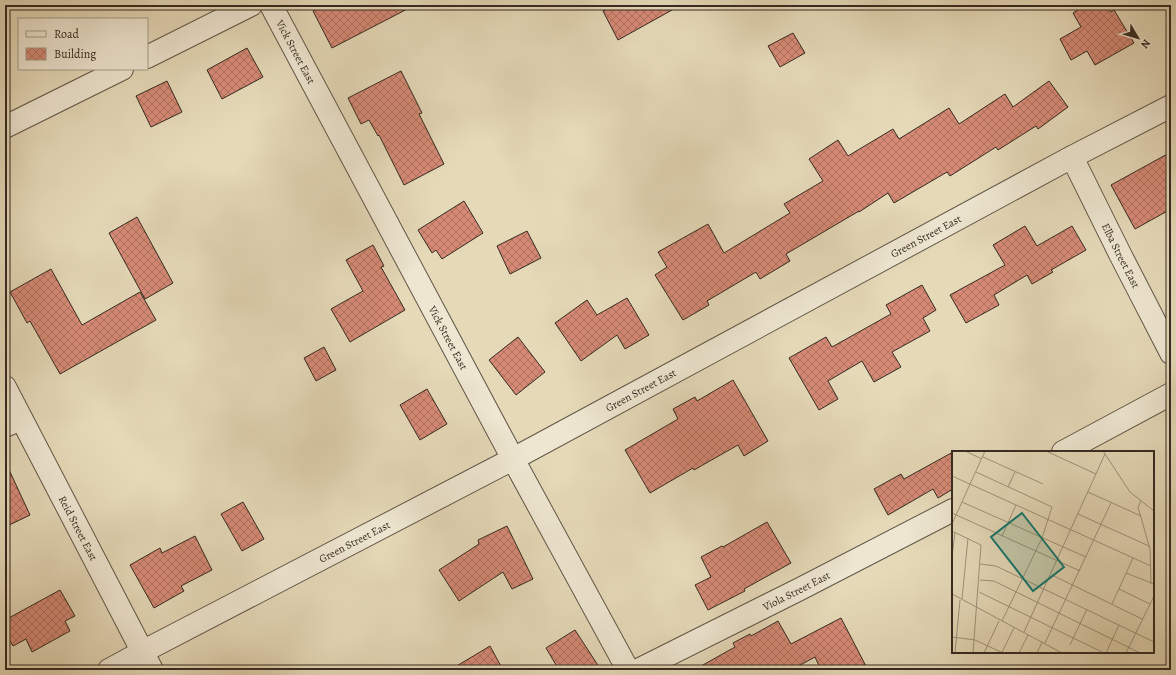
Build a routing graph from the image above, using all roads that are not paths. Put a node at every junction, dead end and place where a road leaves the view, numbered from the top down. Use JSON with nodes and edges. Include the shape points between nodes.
{"nodes":[{"id":1,"x":251,"y":5,"type":"edge"},
{"id":2,"x":271,"y":5,"type":"edge"},
{"id":3,"x":148,"y":56,"type":"edge"},
{"id":4,"x":120,"y":70,"type":"edge"},
{"id":5,"x":1171,"y":106,"type":"edge"},
{"id":6,"x":5,"y":127,"type":"edge"},
{"id":7,"x":1072,"y":157,"type":"junction"},
{"id":8,"x":1171,"y":353,"type":"edge"},
{"id":9,"x":5,"y":387,"type":"edge"},
{"id":10,"x":1171,"y":394,"type":"edge"},
{"id":11,"x":13,"y":423,"type":"edge"},
{"id":12,"x":1065,"y":451,"type":"edge"},
{"id":13,"x":513,"y":459,"type":"junction"},
{"id":14,"x":952,"y":511,"type":"edge"},
{"id":15,"x":147,"y":661,"type":"edge"},
{"id":16,"x":109,"y":670,"type":"edge"},
{"id":17,"x":628,"y":670,"type":"edge"},
{"id":18,"x":638,"y":670,"type":"edge"}],
"edges":[{"from":1,"to":3,"type":"street"},
{"from":2,"to":13,"type":"street","name":"Vick Street East"},
{"from":4,"to":6,"type":"street"},
{"from":5,"to":7,"type":"street","name":"Green Street East"},
{"from":7,"to":8,"type":"street","name":"Elba Street East"},
{"from":7,"to":13,"type":"street","name":"Green Street East"},
{"from":9,"to":11,"type":"street","name":"Reid Street East"},
{"from":10,"to":12,"type":"street"},
{"from":11,"to":15,"type":"street","name":"Reid Street East"},
{"from":13,"to":15,"type":"street","name":"Green Street East"},
{"from":13,"to":17,"type":"street","name":"Vick Street East"},
{"from":14,"to":18,"type":"street","name":"Viola Street East"},
{"from":15,"to":16,"type":"street","name":"Green Street East"}]}
